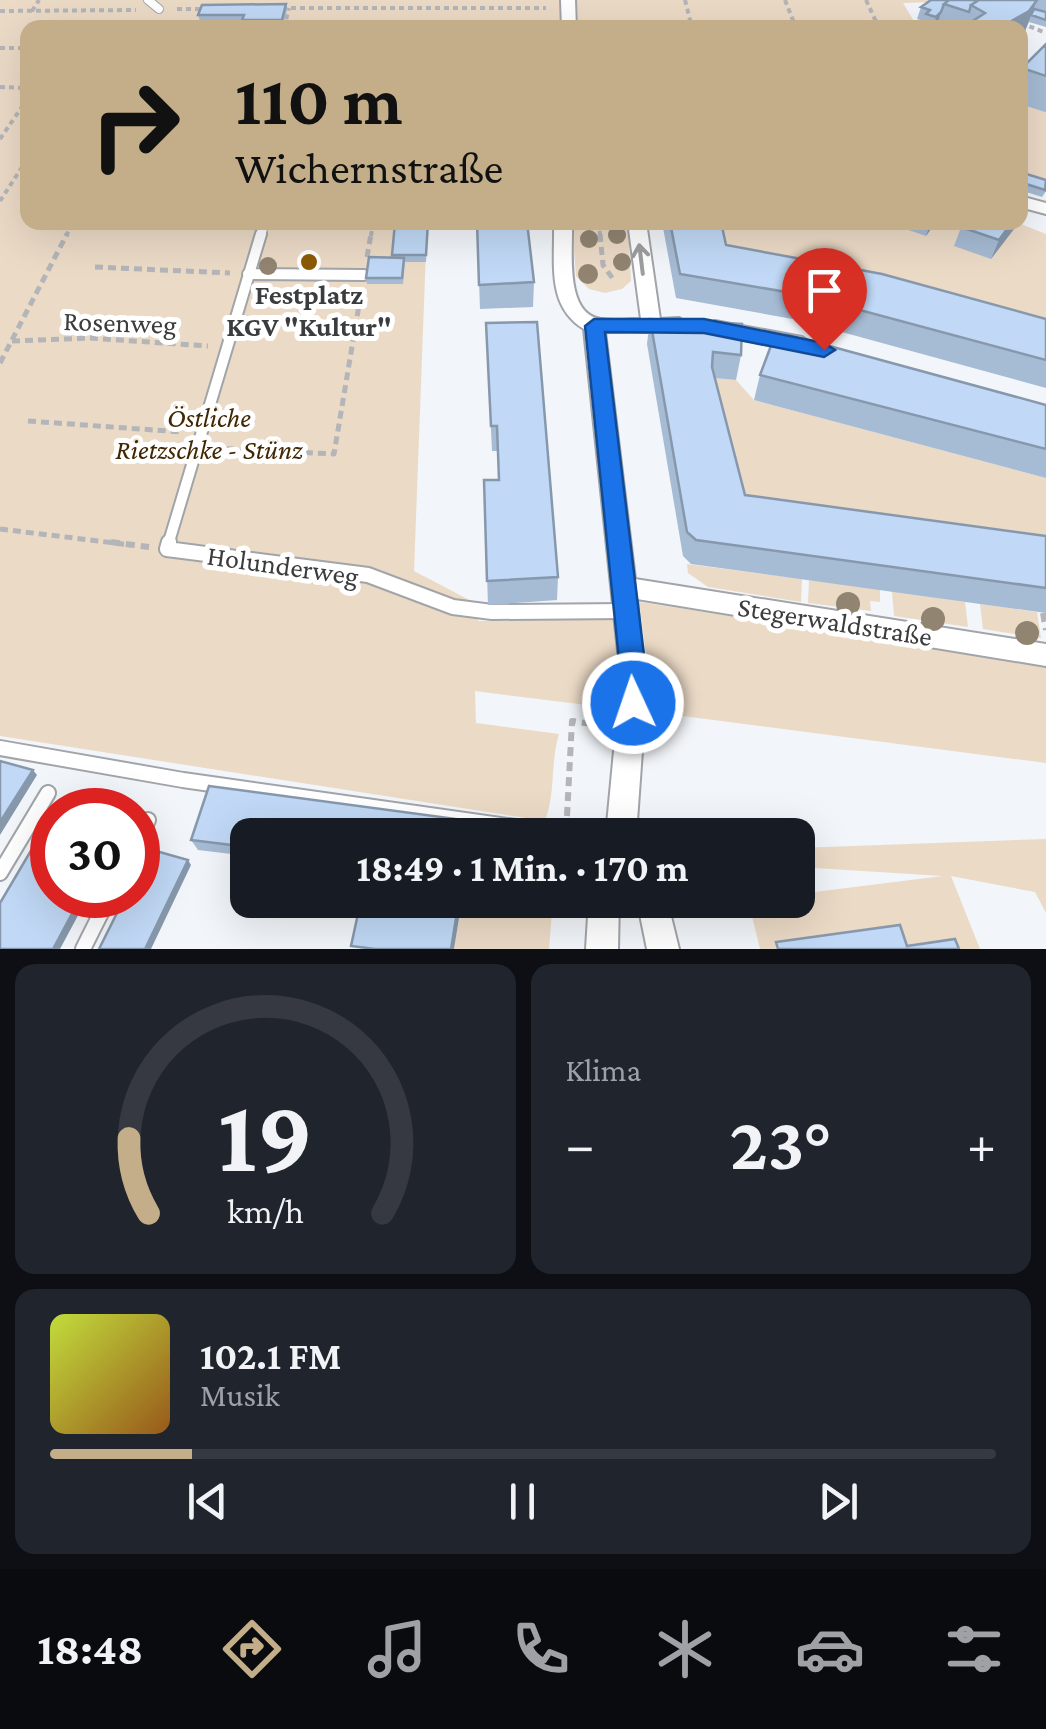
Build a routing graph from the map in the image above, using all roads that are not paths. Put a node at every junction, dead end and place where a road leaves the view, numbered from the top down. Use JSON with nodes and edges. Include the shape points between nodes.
{"nodes":[{"id":1,"x":148,"y":0,"type":"edge"},
{"id":2,"x":159,"y":10,"type":"road end"},
{"id":3,"x":262,"y":230,"type":"edge"},
{"id":4,"x":563,"y":230,"type":"edge"},
{"id":5,"x":637,"y":230,"type":"edge"},
{"id":6,"x":248,"y":274,"type":"junction"},
{"id":7,"x":364,"y":275,"type":"edge"},
{"id":8,"x":651,"y":324,"type":"junction"},
{"id":9,"x":594,"y":326,"type":"junction"},
{"id":10,"x":824,"y":350,"type":"edge"},
{"id":11,"x":625,"y":599,"type":"junction"},
{"id":12,"x":1046,"y":655,"type":"edge"},
{"id":13,"x":633,"y":703,"type":"tunnel mouth"},
{"id":14,"x":0,"y":748,"type":"edge"},
{"id":15,"x":628,"y":751,"type":"tunnel mouth"},
{"id":16,"x":452,"y":818,"type":"edge"},
{"id":17,"x":622,"y":818,"type":"edge"},
{"id":18,"x":30,"y":823,"type":"edge"},
{"id":19,"x":0,"y":873,"type":"edge"},
{"id":20,"x":98,"y":918,"type":"edge"},
{"id":21,"x":603,"y":918,"type":"edge"},
{"id":22,"x":656,"y":918,"type":"edge"},
{"id":23,"x":83,"y":949,"type":"edge"},
{"id":24,"x":602,"y":949,"type":"edge"},
{"id":25,"x":663,"y":949,"type":"edge"}],
"edges":[{"from":1,"to":2,"type":"lane"},
{"from":3,"to":6,"type":"lane"},
{"from":4,"to":9,"type":"street","via":[[566,296],[574,314]]},
{"from":8,"to":5,"type":"street","one_way":true},
{"from":6,"to":7,"type":"lane"},
{"from":6,"to":11,"type":"lane","name":"Holunderweg","via":[[167,550],[368,575],[452,607],[492,612],[562,611]]},
{"from":8,"to":9,"type":"street"},
{"from":8,"to":10,"type":"street","via":[[704,326]]},
{"from":9,"to":11,"type":"street"},
{"from":11,"to":12,"type":"street","name":"Stegerwaldstraße"},
{"from":11,"to":13,"type":"street"},
{"from":14,"to":16,"type":"lane"},
{"from":15,"to":17,"type":"street"},
{"from":18,"to":19,"type":"lane"},
{"from":20,"to":23,"type":"lane"},
{"from":21,"to":24,"type":"street"},
{"from":22,"to":25,"type":"street"}]}
